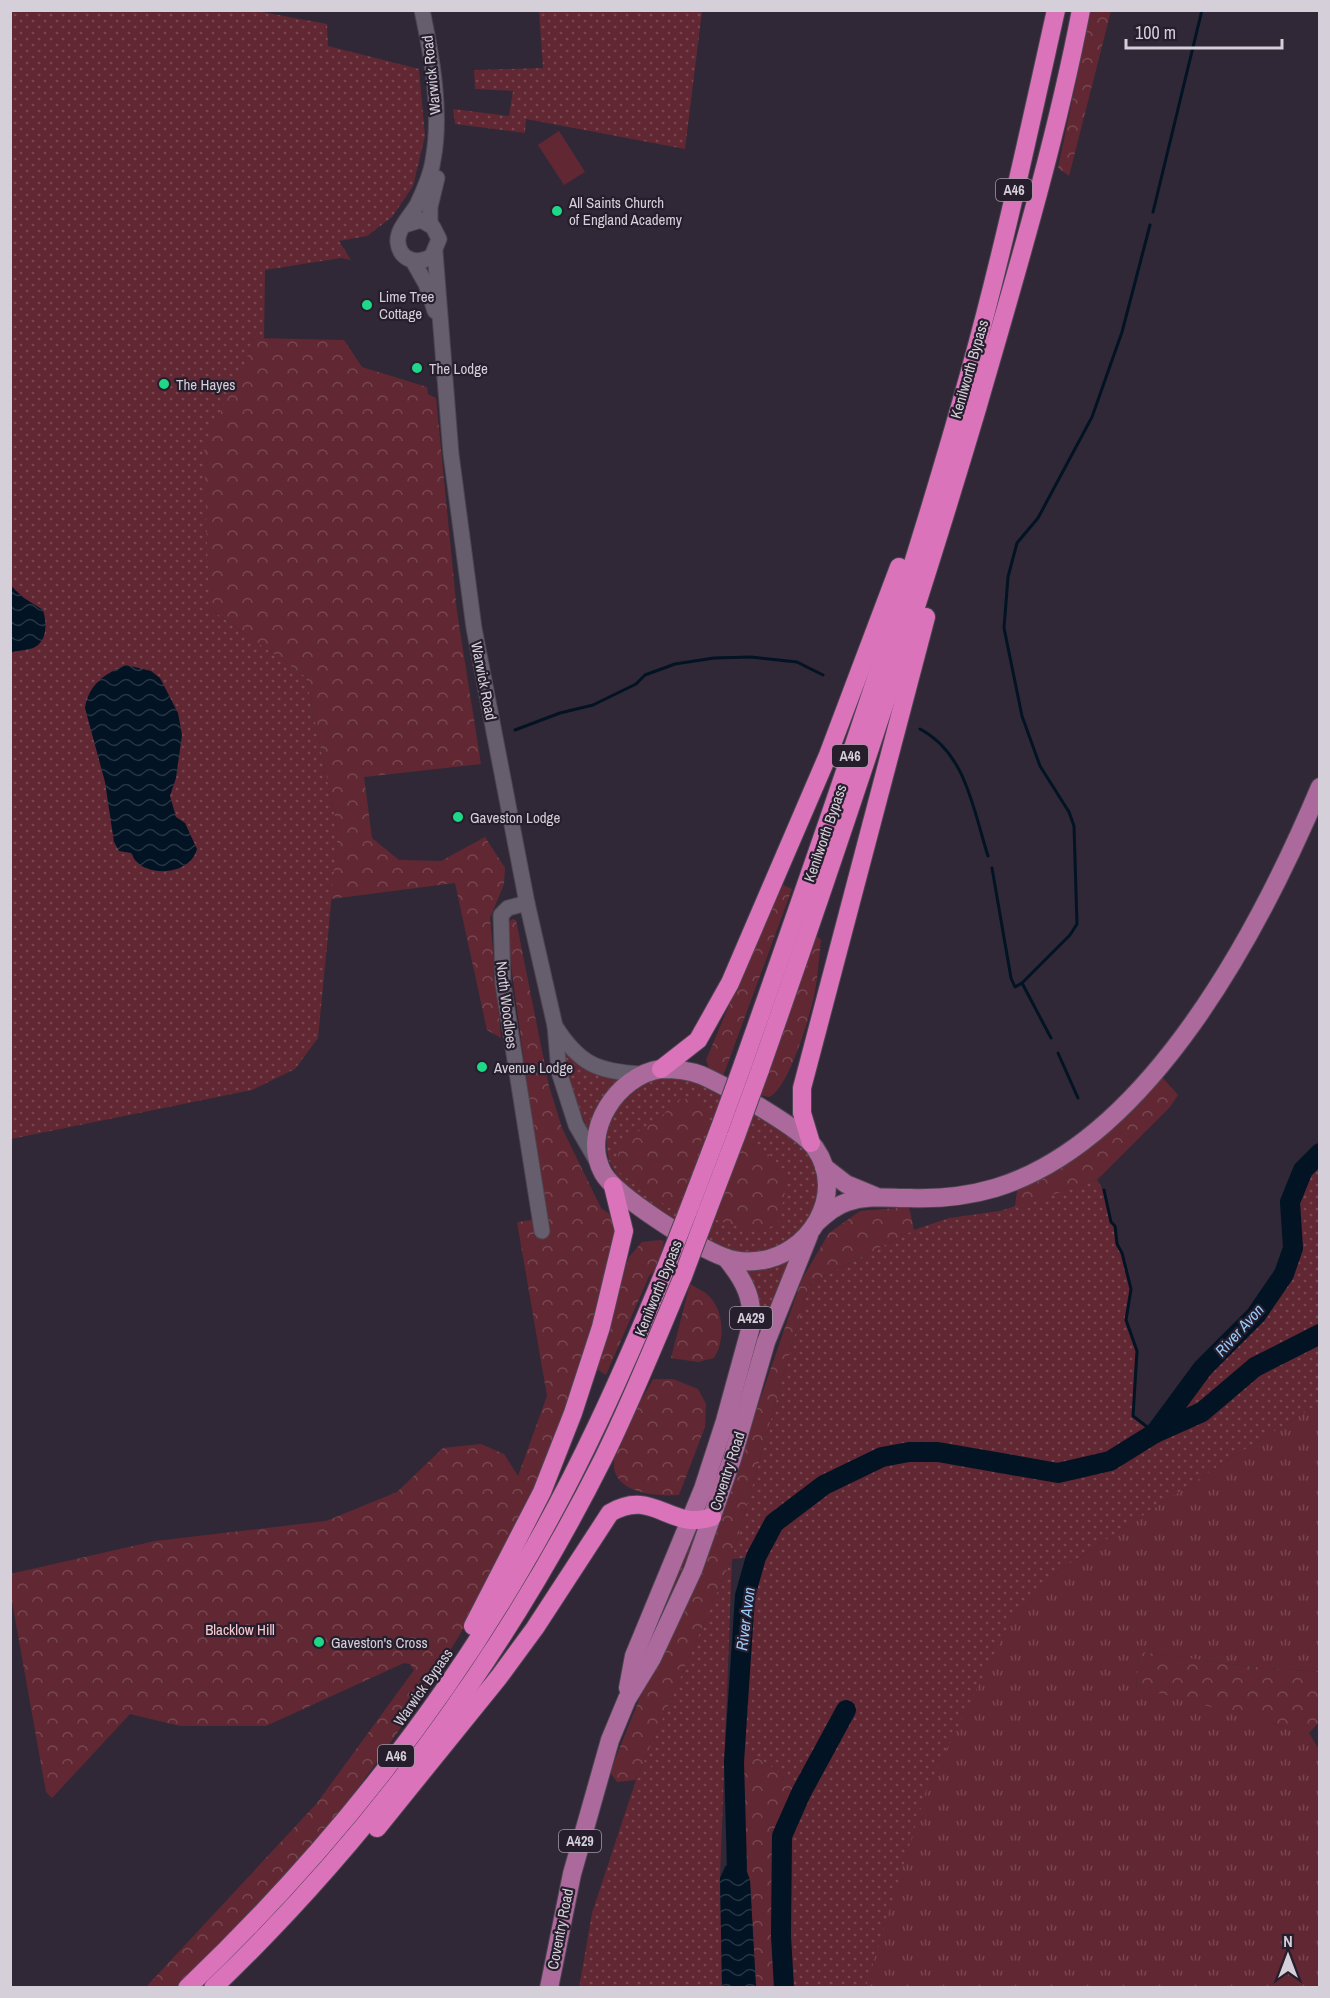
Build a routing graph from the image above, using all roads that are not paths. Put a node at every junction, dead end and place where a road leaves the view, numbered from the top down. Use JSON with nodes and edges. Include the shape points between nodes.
{"nodes":[{"id":1,"x":422,"y":10,"type":"edge"},
{"id":2,"x":1056,"y":10,"type":"edge"},
{"id":3,"x":1081,"y":10,"type":"edge"},
{"id":4,"x":435,"y":140,"type":"junction"},
{"id":5,"x":430,"y":224,"type":"junction"},
{"id":6,"x":405,"y":225,"type":"junction"},
{"id":7,"x":435,"y":252,"type":"junction"},
{"id":8,"x":413,"y":261,"type":"junction"},
{"id":9,"x":1015,"y":279,"type":"junction"},
{"id":10,"x":440,"y":331,"type":"junction"},
{"id":11,"x":947,"y":446,"type":"junction"},
{"id":12,"x":1320,"y":787,"type":"edge"},
{"id":13,"x":527,"y":903,"type":"junction"},
{"id":14,"x":555,"y":1026,"type":"junction"},
{"id":15,"x":752,"y":1067,"type":"junction"},
{"id":16,"x":661,"y":1069,"type":"junction"},
{"id":17,"x":642,"y":1074,"type":"junction"},
{"id":18,"x":811,"y":1143,"type":"junction"},
{"id":19,"x":600,"y":1167,"type":"junction"},
{"id":20,"x":824,"y":1167,"type":"junction"},
{"id":21,"x":613,"y":1186,"type":"junction"},
{"id":22,"x":875,"y":1196,"type":"junction"},
{"id":23,"x":813,"y":1229,"type":"junction"},
{"id":24,"x":542,"y":1231,"type":"dead end"},
{"id":25,"x":726,"y":1258,"type":"junction"},
{"id":26,"x":674,"y":1273,"type":"junction"},
{"id":27,"x":564,"y":1492,"type":"joint"},
{"id":28,"x":712,"y":1518,"type":"junction"},
{"id":29,"x":690,"y":1522,"type":"junction"},
{"id":30,"x":627,"y":1699,"type":"junction"},
{"id":31,"x":398,"y":1753,"type":"junction"},
{"id":32,"x":273,"y":1930,"type":"junction"},
{"id":33,"x":187,"y":1988,"type":"edge"},
{"id":34,"x":213,"y":1988,"type":"edge"},
{"id":35,"x":549,"y":1988,"type":"edge"}],
"edges":[{"from":1,"to":4,"type":"street","name":"Warwick Road","via":[[434,82]]},
{"from":2,"to":11,"type":"highway","name":"Kenilworth Bypass","number":"A46","via":[[970,370]]},
{"from":3,"to":9,"type":"highway","name":"Kenilworth Bypass","number":"A46"},
{"from":4,"to":5,"type":"street","name":"Warwick Road","via":[[438,171]]},
{"from":4,"to":6,"type":"street","name":"Warwick Road","via":[[427,184]]},
{"from":5,"to":6,"type":"street","via":[[417,220]]},
{"from":5,"to":7,"type":"street","via":[[438,236]]},
{"from":6,"to":8,"type":"street","via":[[398,235],[398,246]]},
{"from":7,"to":8,"type":"street","via":[[424,260]]},
{"from":7,"to":10,"type":"street","name":"Warwick Road"},
{"from":8,"to":10,"type":"street","name":"Warwick Road","via":[[426,284]]},
{"from":9,"to":15,"type":"highway","name":"Kenilworth Bypass","number":"A46","via":[[878,731]]},
{"from":9,"to":18,"type":"highway","via":[[802,1088],[802,1113]]},
{"from":10,"to":13,"type":"street","name":"Warwick Road","via":[[466,584]]},
{"from":11,"to":15,"type":"highway","name":"Kenilworth Bypass","number":"A46"},
{"from":11,"to":16,"type":"highway","via":[[828,754],[730,983],[699,1040]]},
{"from":12,"to":22,"type":"main road","via":[[1277,883],[1227,971],[1149,1076],[1100,1128],[1048,1166],[993,1189],[942,1197]]},
{"from":13,"to":14,"type":"street","name":"Warwick Road"},
{"from":13,"to":24,"type":"street","name":"North Woodloes","via":[[508,908],[501,915],[501,966]]},
{"from":14,"to":17,"type":"street","name":"Warwick Road","via":[[569,1047],[590,1064],[608,1071]]},
{"from":14,"to":19,"type":"street","name":"Warwick Road","via":[[559,1072],[568,1104]]},
{"from":15,"to":26,"type":"highway","name":"Kenilworth Bypass","number":"A46","bridge":true},
{"from":16,"to":17,"type":"main road"},
{"from":16,"to":18,"type":"main road","via":[[701,1075]]},
{"from":17,"to":19,"type":"main road","via":[[621,1089],[605,1112],[598,1137]]},
{"from":18,"to":20,"type":"main road"},
{"from":19,"to":21,"type":"main road"},
{"from":20,"to":22,"type":"main road","via":[[846,1184]]},
{"from":20,"to":23,"type":"main road","via":[[825,1198]]},
{"from":21,"to":25,"type":"main road","via":[[635,1205]]},
{"from":21,"to":31,"type":"highway","via":[[624,1222],[623,1245],[573,1413],[516,1547]]},
{"from":22,"to":23,"type":"main road","via":[[838,1206]]},
{"from":23,"to":25,"type":"main road","via":[[786,1253],[766,1260]]},
{"from":23,"to":28,"type":"main road","name":"Coventry Road","number":"A429","via":[[765,1342]]},
{"from":25,"to":29,"type":"main road","name":"Coventry Road","number":"A429","via":[[747,1287],[751,1322],[725,1421]]},
{"from":26,"to":27,"type":"highway","name":"Kenilworth Bypass","number":"A46"},
{"from":26,"to":32,"type":"highway","name":"Kenilworth Bypass","number":"A46","via":[[637,1386],[561,1538],[496,1645],[408,1772]]},
{"from":27,"to":31,"type":"highway","name":"Warwick Bypass","number":"A46","via":[[501,1603]]},
{"from":28,"to":29,"type":"highway"},
{"from":28,"to":30,"type":"main road","name":"Coventry Road","number":"A429","via":[[667,1628]]},
{"from":29,"to":30,"type":"main road","name":"Coventry Road","number":"A429","via":[[634,1656]]},
{"from":29,"to":32,"type":"highway","number":"A46","via":[[637,1504],[610,1513],[535,1628],[447,1744],[358,1850]]},
{"from":30,"to":35,"type":"main road","name":"Coventry Road","number":"A429","via":[[587,1815],[564,1905]]},
{"from":31,"to":33,"type":"highway","name":"Warwick Bypass","number":"A46","via":[[301,1872]]},
{"from":32,"to":34,"type":"highway","number":"A46"}]}
